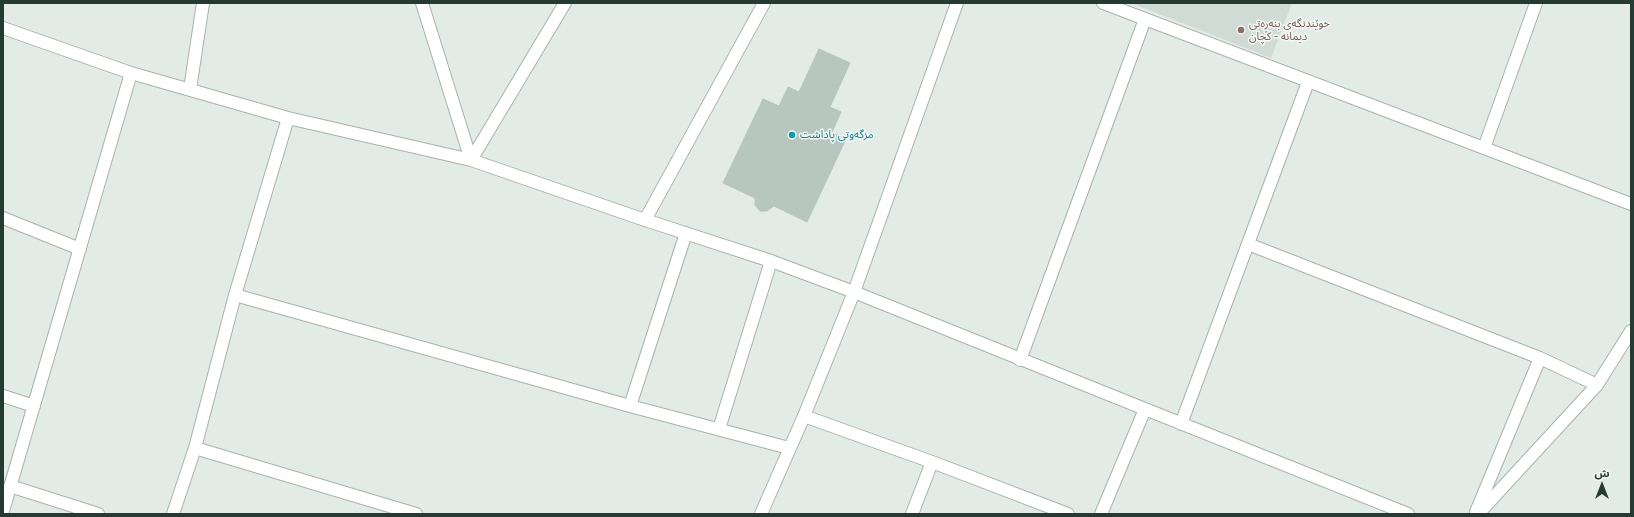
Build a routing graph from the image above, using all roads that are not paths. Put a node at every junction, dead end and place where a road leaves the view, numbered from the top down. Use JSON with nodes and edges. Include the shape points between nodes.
{"nodes":[{"id":1,"x":203,"y":3,"type":"edge"},
{"id":2,"x":422,"y":3,"type":"edge"},
{"id":3,"x":565,"y":3,"type":"edge"},
{"id":4,"x":764,"y":3,"type":"edge"},
{"id":5,"x":956,"y":3,"type":"edge"},
{"id":6,"x":1103,"y":3,"type":"edge"},
{"id":7,"x":1536,"y":3,"type":"edge"},
{"id":8,"x":1145,"y":19,"type":"junction"},
{"id":9,"x":3,"y":28,"type":"edge"},
{"id":10,"x":131,"y":73,"type":"junction"},
{"id":11,"x":1308,"y":82,"type":"junction"},
{"id":12,"x":190,"y":89,"type":"junction"},
{"id":13,"x":288,"y":118,"type":"junction"},
{"id":14,"x":1484,"y":148,"type":"junction"},
{"id":15,"x":471,"y":160,"type":"junction"},
{"id":16,"x":1631,"y":204,"type":"edge"},
{"id":17,"x":3,"y":218,"type":"edge"},
{"id":18,"x":645,"y":220,"type":"junction"},
{"id":19,"x":686,"y":233,"type":"junction"},
{"id":20,"x":1248,"y":244,"type":"junction"},
{"id":21,"x":80,"y":249,"type":"junction"},
{"id":22,"x":771,"y":261,"type":"junction"},
{"id":23,"x":854,"y":292,"type":"junction"},
{"id":24,"x":235,"y":295,"type":"junction"},
{"id":25,"x":1631,"y":331,"type":"edge"},
{"id":26,"x":1540,"y":358,"type":"junction"},
{"id":27,"x":1020,"y":360,"type":"junction"},
{"id":28,"x":1596,"y":385,"type":"junction"},
{"id":29,"x":3,"y":396,"type":"edge"},
{"id":30,"x":34,"y":406,"type":"junction"},
{"id":31,"x":630,"y":406,"type":"junction"},
{"id":32,"x":1145,"y":409,"type":"junction"},
{"id":33,"x":804,"y":416,"type":"junction"},
{"id":34,"x":1181,"y":424,"type":"junction"},
{"id":35,"x":719,"y":429,"type":"junction"},
{"id":36,"x":195,"y":448,"type":"junction"},
{"id":37,"x":789,"y":448,"type":"junction"},
{"id":38,"x":932,"y":462,"type":"junction"},
{"id":39,"x":10,"y":486,"type":"junction"},
{"id":40,"x":3,"y":511,"type":"edge"},
{"id":41,"x":98,"y":514,"type":"edge"},
{"id":42,"x":173,"y":514,"type":"edge"},
{"id":43,"x":416,"y":514,"type":"edge"},
{"id":44,"x":761,"y":514,"type":"edge"},
{"id":45,"x":912,"y":514,"type":"edge"},
{"id":46,"x":1068,"y":514,"type":"edge"},
{"id":47,"x":1101,"y":514,"type":"edge"},
{"id":48,"x":1408,"y":514,"type":"edge"},
{"id":49,"x":1475,"y":514,"type":"edge"},
{"id":50,"x":1478,"y":514,"type":"edge"}],
"edges":[{"from":1,"to":12,"type":"street"},
{"from":2,"to":15,"type":"street"},
{"from":3,"to":15,"type":"street"},
{"from":4,"to":18,"type":"street"},
{"from":5,"to":23,"type":"street"},
{"from":6,"to":8,"type":"street"},
{"from":7,"to":14,"type":"street"},
{"from":8,"to":11,"type":"street"},
{"from":8,"to":27,"type":"street"},
{"from":9,"to":10,"type":"street"},
{"from":10,"to":12,"type":"street"},
{"from":10,"to":21,"type":"street"},
{"from":11,"to":14,"type":"street"},
{"from":11,"to":20,"type":"street"},
{"from":12,"to":13,"type":"street"},
{"from":13,"to":15,"type":"street"},
{"from":13,"to":24,"type":"street"},
{"from":14,"to":16,"type":"street"},
{"from":15,"to":18,"type":"street"},
{"from":17,"to":21,"type":"street"},
{"from":18,"to":19,"type":"street"},
{"from":19,"to":22,"type":"street"},
{"from":19,"to":31,"type":"street"},
{"from":20,"to":26,"type":"street"},
{"from":20,"to":34,"type":"street"},
{"from":21,"to":30,"type":"street"},
{"from":22,"to":23,"type":"street"},
{"from":22,"to":35,"type":"street"},
{"from":23,"to":27,"type":"street"},
{"from":23,"to":33,"type":"street"},
{"from":24,"to":31,"type":"street"},
{"from":24,"to":36,"type":"street"},
{"from":25,"to":28,"type":"street"},
{"from":26,"to":28,"type":"street"},
{"from":26,"to":49,"type":"street"},
{"from":27,"to":32,"type":"street"},
{"from":28,"to":50,"type":"street"},
{"from":29,"to":30,"type":"street"},
{"from":30,"to":39,"type":"street"},
{"from":31,"to":35,"type":"street"},
{"from":32,"to":34,"type":"street"},
{"from":32,"to":47,"type":"street"},
{"from":33,"to":37,"type":"street"},
{"from":33,"to":38,"type":"street"},
{"from":34,"to":48,"type":"street"},
{"from":35,"to":37,"type":"street"},
{"from":36,"to":42,"type":"street"},
{"from":36,"to":43,"type":"street"},
{"from":37,"to":44,"type":"street"},
{"from":38,"to":45,"type":"street"},
{"from":38,"to":46,"type":"street"},
{"from":39,"to":40,"type":"street"},
{"from":39,"to":41,"type":"street"}]}
